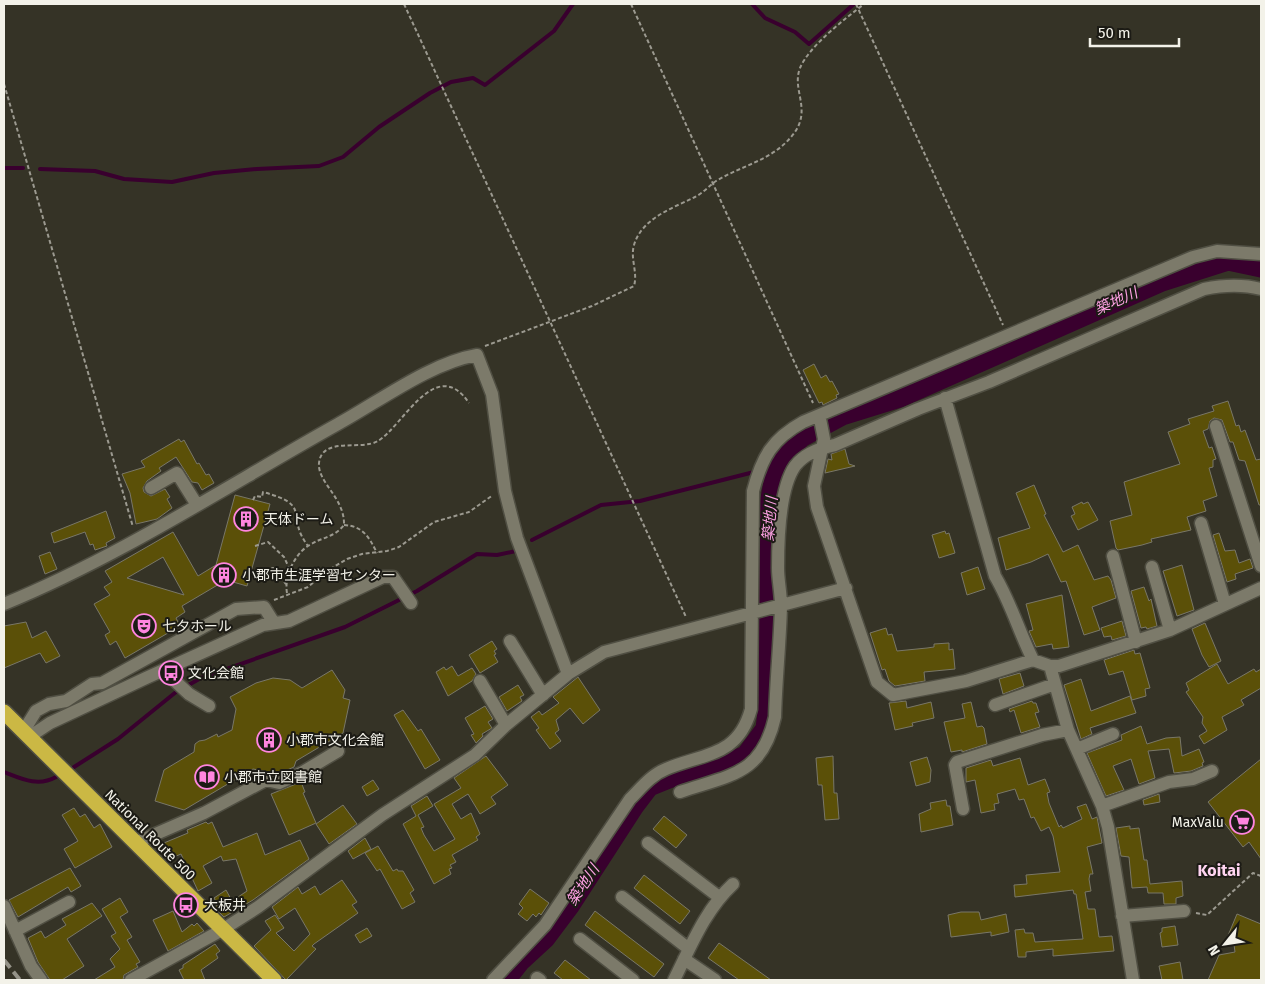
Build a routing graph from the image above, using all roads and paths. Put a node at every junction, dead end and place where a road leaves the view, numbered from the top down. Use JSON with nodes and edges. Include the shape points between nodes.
{"nodes":[{"id":1,"x":404,"y":4,"type":"edge"},
{"id":2,"x":631,"y":4,"type":"edge"},
{"id":3,"x":856,"y":4,"type":"edge"},
{"id":4,"x":864,"y":4,"type":"edge"},
{"id":5,"x":858,"y":8,"type":"junction"},
{"id":6,"x":4,"y":84,"type":"edge"},
{"id":7,"x":714,"y":182,"type":"junction"},
{"id":8,"x":1261,"y":254,"type":"edge"},
{"id":9,"x":1261,"y":289,"type":"edge"},
{"id":10,"x":550,"y":322,"type":"junction"},
{"id":11,"x":1007,"y":334,"type":"junction"},
{"id":12,"x":477,"y":355,"type":"junction"},
{"id":13,"x":946,"y":398,"type":"junction"},
{"id":14,"x":469,"y":402,"type":"dead end"},
{"id":15,"x":820,"y":417,"type":"junction"},
{"id":16,"x":1216,"y":426,"type":"dead end"},
{"id":17,"x":823,"y":443,"type":"junction"},
{"id":18,"x":151,"y":488,"type":"dead end"},
{"id":19,"x":506,"y":491,"type":"junction"},
{"id":20,"x":253,"y":500,"type":"dead end"},
{"id":21,"x":197,"y":505,"type":"junction"},
{"id":22,"x":1200,"y":523,"type":"dead end"},
{"id":23,"x":344,"y":525,"type":"junction"},
{"id":24,"x":137,"y":542,"type":"junction"},
{"id":25,"x":255,"y":546,"type":"dead end"},
{"id":26,"x":308,"y":546,"type":"junction"},
{"id":27,"x":377,"y":553,"type":"junction"},
{"id":28,"x":1112,"y":556,"type":"dead end"},
{"id":29,"x":1261,"y":566,"type":"edge"},
{"id":30,"x":1152,"y":567,"type":"dead end"},
{"id":31,"x":265,"y":570,"type":"dead end"},
{"id":32,"x":290,"y":570,"type":"junction"},
{"id":33,"x":286,"y":584,"type":"junction"},
{"id":34,"x":846,"y":588,"type":"junction"},
{"id":35,"x":1261,"y":588,"type":"edge"},
{"id":36,"x":286,"y":593,"type":"junction"},
{"id":37,"x":411,"y":602,"type":"dead end"},
{"id":38,"x":4,"y":604,"type":"edge"},
{"id":39,"x":1225,"y":604,"type":"junction"},
{"id":40,"x":780,"y":606,"type":"junction"},
{"id":41,"x":264,"y":607,"type":"junction"},
{"id":42,"x":752,"y":613,"type":"junction"},
{"id":43,"x":274,"y":623,"type":"junction"},
{"id":44,"x":691,"y":628,"type":"junction"},
{"id":45,"x":1170,"y":630,"type":"junction"},
{"id":46,"x":510,"y":641,"type":"dead end"},
{"id":47,"x":1136,"y":642,"type":"junction"},
{"id":48,"x":1033,"y":660,"type":"junction"},
{"id":49,"x":1050,"y":666,"type":"junction"},
{"id":50,"x":163,"y":670,"type":"junction"},
{"id":51,"x":568,"y":674,"type":"junction"},
{"id":52,"x":480,"y":681,"type":"dead end"},
{"id":53,"x":1054,"y":684,"type":"junction"},
{"id":54,"x":543,"y":694,"type":"junction"},
{"id":55,"x":995,"y":705,"type":"dead end"},
{"id":56,"x":209,"y":706,"type":"dead end"},
{"id":57,"x":4,"y":712,"type":"edge"},
{"id":58,"x":506,"y":725,"type":"junction"},
{"id":59,"x":1068,"y":730,"type":"junction"},
{"id":60,"x":26,"y":734,"type":"junction"},
{"id":61,"x":1113,"y":734,"type":"dead end"},
{"id":62,"x":1077,"y":749,"type":"junction"},
{"id":63,"x":338,"y":751,"type":"dead end"},
{"id":64,"x":1212,"y":771,"type":"dead end"},
{"id":65,"x":680,"y":792,"type":"dead end"},
{"id":66,"x":1102,"y":806,"type":"junction"},
{"id":67,"x":962,"y":809,"type":"dead end"},
{"id":68,"x":135,"y":843,"type":"junction"},
{"id":69,"x":648,"y":843,"type":"dead end"},
{"id":70,"x":1261,"y":876,"type":"edge"},
{"id":71,"x":733,"y":884,"type":"dead end"},
{"id":72,"x":622,"y":897,"type":"dead end"},
{"id":73,"x":719,"y":897,"type":"junction"},
{"id":74,"x":69,"y":902,"type":"dead end"},
{"id":75,"x":1184,"y":911,"type":"joint"},
{"id":76,"x":5,"y":912,"type":"edge"},
{"id":77,"x":1122,"y":916,"type":"junction"},
{"id":78,"x":222,"y":930,"type":"junction"},
{"id":79,"x":15,"y":931,"type":"junction"},
{"id":80,"x":580,"y":939,"type":"dead end"},
{"id":81,"x":687,"y":954,"type":"junction"},
{"id":82,"x":41,"y":980,"type":"edge"},
{"id":83,"x":131,"y":980,"type":"edge"},
{"id":84,"x":274,"y":980,"type":"edge"},
{"id":85,"x":493,"y":980,"type":"edge"},
{"id":86,"x":633,"y":980,"type":"edge"},
{"id":87,"x":674,"y":980,"type":"edge"},
{"id":88,"x":715,"y":980,"type":"edge"},
{"id":89,"x":1132,"y":980,"type":"edge"}],
"edges":[{"from":1,"to":10,"type":"path"},
{"from":2,"to":7,"type":"path"},
{"from":3,"to":5,"type":"path"},
{"from":4,"to":5,"type":"path"},
{"from":5,"to":7,"type":"path","via":[[810,52],[800,69],[801,122],[791,137],[774,153]]},
{"from":5,"to":11,"type":"path"},
{"from":6,"to":24,"type":"path"},
{"from":7,"to":10,"type":"path","via":[[696,197],[684,201],[646,226],[634,245],[634,286]]},
{"from":7,"to":15,"type":"path"},
{"from":8,"to":11,"type":"street","via":[[1217,251],[1193,257],[1050,319]]},
{"from":9,"to":13,"type":"street","via":[[1243,285],[1204,289]]},
{"from":10,"to":12,"type":"path","via":[[483,347]]},
{"from":10,"to":44,"type":"path"},
{"from":11,"to":15,"type":"street"},
{"from":12,"to":19,"type":"street","via":[[492,394]]},
{"from":12,"to":21,"type":"street","via":[[423,376]]},
{"from":13,"to":17,"type":"street","via":[[835,445]]},
{"from":13,"to":48,"type":"street","via":[[995,576],[1008,598]]},
{"from":14,"to":23,"type":"path","via":[[454,388],[431,390],[413,404],[387,436],[361,447],[339,445],[329,448],[319,463],[320,470],[341,504]]},
{"from":15,"to":17,"type":"street"},
{"from":15,"to":42,"type":"street","via":[[787,430],[760,465],[753,490]]},
{"from":16,"to":29,"type":"street"},
{"from":17,"to":34,"type":"street","via":[[814,486],[817,507]]},
{"from":17,"to":40,"type":"street","via":[[795,466],[786,486],[778,567]]},
{"from":18,"to":21,"type":"street","via":[[177,473]]},
{"from":19,"to":27,"type":"path","via":[[492,496],[469,512],[434,522],[399,547]]},
{"from":19,"to":51,"type":"street","via":[[517,538]]},
{"from":20,"to":26,"type":"path","via":[[255,496],[262,497],[263,492],[285,498],[296,511],[298,531]]},
{"from":21,"to":24,"type":"street"},
{"from":22,"to":39,"type":"street"},
{"from":23,"to":26,"type":"path","via":[[338,533]]},
{"from":23,"to":27,"type":"path","via":[[362,529]]},
{"from":24,"to":38,"type":"street"},
{"from":25,"to":32,"type":"path","via":[[268,542],[284,557]]},
{"from":26,"to":32,"type":"path"},
{"from":27,"to":36,"type":"path","via":[[347,559],[308,587]]},
{"from":28,"to":47,"type":"street"},
{"from":30,"to":45,"type":"street"},
{"from":31,"to":33,"type":"path","via":[[272,568]]},
{"from":32,"to":33,"type":"path"},
{"from":33,"to":36,"type":"path"},
{"from":34,"to":40,"type":"street"},
{"from":34,"to":48,"type":"street","via":[[877,682],[893,695],[966,682]]},
{"from":35,"to":39,"type":"street"},
{"from":36,"to":41,"type":"path"},
{"from":37,"to":43,"type":"street","via":[[393,577],[383,577],[289,621]]},
{"from":39,"to":45,"type":"street"},
{"from":40,"to":42,"type":"street"},
{"from":40,"to":65,"type":"street","via":[[775,717],[766,748],[744,770]]},
{"from":41,"to":43,"type":"street"},
{"from":41,"to":60,"type":"street","via":[[236,609],[102,683],[92,684],[66,701],[36,711]]},
{"from":42,"to":44,"type":"street"},
{"from":42,"to":85,"type":"street","via":[[751,710],[747,727],[734,742],[719,751],[665,770],[646,782],[630,799],[545,925]]},
{"from":43,"to":50,"type":"street"},
{"from":44,"to":51,"type":"street","via":[[604,652]]},
{"from":45,"to":47,"type":"street"},
{"from":46,"to":54,"type":"street"},
{"from":47,"to":49,"type":"street","via":[[1060,666]]},
{"from":48,"to":49,"type":"street"},
{"from":49,"to":53,"type":"street"},
{"from":50,"to":56,"type":"street","via":[[189,694]]},
{"from":50,"to":60,"type":"street"},
{"from":51,"to":54,"type":"street"},
{"from":52,"to":58,"type":"street"},
{"from":53,"to":55,"type":"street"},
{"from":53,"to":59,"type":"street"},
{"from":54,"to":58,"type":"street"},
{"from":57,"to":60,"type":"highway","name":"National Route 500"},
{"from":58,"to":78,"type":"street","via":[[475,755],[382,815]]},
{"from":59,"to":62,"type":"street"},
{"from":59,"to":67,"type":"street","via":[[957,762]]},
{"from":60,"to":68,"type":"highway","name":"National Route 500"},
{"from":61,"to":62,"type":"street"},
{"from":62,"to":66,"type":"street"},
{"from":63,"to":68,"type":"street","via":[[279,783],[266,780],[204,813]]},
{"from":64,"to":66,"type":"street","via":[[1194,779],[1169,782]]},
{"from":66,"to":77,"type":"street"},
{"from":68,"to":78,"type":"highway","name":"National Route 500"},
{"from":69,"to":73,"type":"street"},
{"from":70,"to":75,"type":"path","via":[[1253,873],[1207,915]]},
{"from":71,"to":73,"type":"street"},
{"from":72,"to":81,"type":"street"},
{"from":73,"to":81,"type":"street"},
{"from":74,"to":79,"type":"street"},
{"from":75,"to":77,"type":"street"},
{"from":76,"to":79,"type":"street"},
{"from":77,"to":89,"type":"street"},
{"from":78,"to":83,"type":"street"},
{"from":78,"to":84,"type":"highway","name":"National Route 500"},
{"from":79,"to":82,"type":"street"},
{"from":80,"to":86,"type":"street"},
{"from":81,"to":87,"type":"street"},
{"from":81,"to":88,"type":"street"}]}
